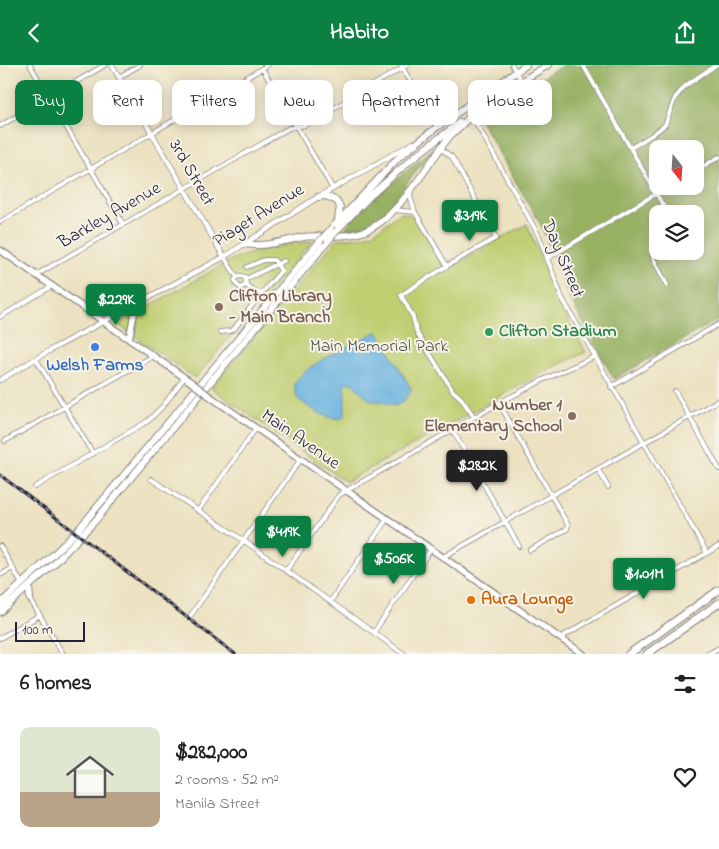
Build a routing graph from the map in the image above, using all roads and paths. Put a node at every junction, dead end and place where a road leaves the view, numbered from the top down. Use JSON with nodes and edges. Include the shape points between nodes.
{"nodes":[{"id":1,"x":30,"y":65,"type":"edge"},
{"id":2,"x":105,"y":65,"type":"edge"},
{"id":3,"x":112,"y":65,"type":"edge"},
{"id":4,"x":140,"y":65,"type":"edge"},
{"id":5,"x":268,"y":65,"type":"edge"},
{"id":6,"x":407,"y":65,"type":"edge"},
{"id":7,"x":526,"y":65,"type":"edge"},
{"id":8,"x":548,"y":65,"type":"edge"},
{"id":9,"x":584,"y":65,"type":"edge"},
{"id":10,"x":716,"y":65,"type":"edge"},
{"id":11,"x":402,"y":66,"type":"edge"},
{"id":12,"x":262,"y":68,"type":"junction"},
{"id":13,"x":514,"y":68,"type":"edge"},
{"id":14,"x":119,"y":77,"type":"junction"},
{"id":15,"x":39,"y":80,"type":"edge"},
{"id":16,"x":79,"y":80,"type":"edge"},
{"id":17,"x":520,"y":80,"type":"edge"},
{"id":18,"x":523,"y":80,"type":"edge"},
{"id":19,"x":466,"y":105,"type":"junction"},
{"id":20,"x":468,"y":108,"type":"edge"},
{"id":21,"x":15,"y":117,"type":"edge"},
{"id":22,"x":468,"y":118,"type":"edge"},
{"id":23,"x":468,"y":119,"type":"edge"},
{"id":24,"x":65,"y":125,"type":"edge"},
{"id":25,"x":478,"y":125,"type":"edge"},
{"id":26,"x":0,"y":126,"type":"edge"},
{"id":27,"x":296,"y":126,"type":"junction"},
{"id":28,"x":437,"y":127,"type":"junction"},
{"id":29,"x":152,"y":134,"type":"junction"},
{"id":30,"x":423,"y":138,"type":"junction"},
{"id":31,"x":631,"y":148,"type":"junction"},
{"id":32,"x":441,"y":149,"type":"junction"},
{"id":33,"x":413,"y":157,"type":"junction"},
{"id":34,"x":719,"y":157,"type":"edge"},
{"id":35,"x":704,"y":166,"type":"edge"},
{"id":36,"x":91,"y":169,"type":"junction"},
{"id":37,"x":649,"y":179,"type":"edge"},
{"id":38,"x":184,"y":189,"type":"junction"},
{"id":39,"x":333,"y":189,"type":"junction"},
{"id":40,"x":410,"y":189,"type":"junction"},
{"id":41,"x":654,"y":195,"type":"edge"},
{"id":42,"x":318,"y":197,"type":"junction"},
{"id":43,"x":394,"y":210,"type":"junction"},
{"id":44,"x":415,"y":211,"type":"junction"},
{"id":45,"x":338,"y":221,"type":"junction"},
{"id":46,"x":0,"y":222,"type":"edge"},
{"id":47,"x":123,"y":224,"type":"junction"},
{"id":48,"x":244,"y":244,"type":"junction"},
{"id":49,"x":2,"y":253,"type":"edge"},
{"id":50,"x":224,"y":257,"type":"junction"},
{"id":51,"x":548,"y":258,"type":"junction"},
{"id":52,"x":654,"y":260,"type":"edge"},
{"id":53,"x":284,"y":261,"type":"dead end"},
{"id":54,"x":277,"y":264,"type":"junction"},
{"id":55,"x":447,"y":266,"type":"junction"},
{"id":56,"x":247,"y":267,"type":"dead end"},
{"id":57,"x":36,"y":275,"type":"junction"},
{"id":58,"x":237,"y":277,"type":"junction"},
{"id":59,"x":246,"y":279,"type":"junction"},
{"id":60,"x":245,"y":285,"type":"junction"},
{"id":61,"x":667,"y":285,"type":"dead end"},
{"id":62,"x":52,"y":287,"type":"junction"},
{"id":63,"x":261,"y":294,"type":"junction"},
{"id":64,"x":136,"y":304,"type":"junction"},
{"id":65,"x":0,"y":317,"type":"edge"},
{"id":66,"x":104,"y":322,"type":"junction"},
{"id":67,"x":719,"y":324,"type":"edge"},
{"id":68,"x":220,"y":332,"type":"dead end"},
{"id":69,"x":128,"y":339,"type":"junction"},
{"id":70,"x":153,"y":356,"type":"junction"},
{"id":71,"x":594,"y":357,"type":"junction"},
{"id":72,"x":36,"y":359,"type":"junction"},
{"id":73,"x":184,"y":378,"type":"junction"},
{"id":74,"x":0,"y":380,"type":"edge"},
{"id":75,"x":611,"y":387,"type":"junction"},
{"id":76,"x":675,"y":391,"type":"dead end"},
{"id":77,"x":719,"y":400,"type":"edge"},
{"id":78,"x":499,"y":403,"type":"junction"},
{"id":79,"x":65,"y":407,"type":"junction"},
{"id":80,"x":474,"y":417,"type":"junction"},
{"id":81,"x":689,"y":417,"type":"junction"},
{"id":82,"x":256,"y":428,"type":"junction"},
{"id":83,"x":452,"y":429,"type":"junction"},
{"id":84,"x":5,"y":441,"type":"dead end"},
{"id":85,"x":643,"y":443,"type":"junction"},
{"id":86,"x":93,"y":454,"type":"junction"},
{"id":87,"x":301,"y":459,"type":"junction"},
{"id":88,"x":598,"y":469,"type":"junction"},
{"id":89,"x":719,"y":469,"type":"edge"},
{"id":90,"x":151,"y":479,"type":"dead end"},
{"id":91,"x":35,"y":487,"type":"dead end"},
{"id":92,"x":608,"y":487,"type":"dead end"},
{"id":93,"x":346,"y":490,"type":"junction"},
{"id":94,"x":551,"y":495,"type":"junction"},
{"id":95,"x":198,"y":511,"type":"junction"},
{"id":96,"x":386,"y":519,"type":"junction"},
{"id":97,"x":505,"y":522,"type":"junction"},
{"id":98,"x":243,"y":540,"type":"junction"},
{"id":99,"x":0,"y":546,"type":"edge"},
{"id":100,"x":519,"y":546,"type":"dead end"},
{"id":101,"x":719,"y":547,"type":"edge"},
{"id":102,"x":430,"y":549,"type":"junction"},
{"id":103,"x":530,"y":550,"type":"dead end"},
{"id":104,"x":707,"y":553,"type":"junction"},
{"id":105,"x":443,"y":557,"type":"junction"},
{"id":106,"x":13,"y":568,"type":"junction"},
{"id":107,"x":286,"y":571,"type":"junction"},
{"id":108,"x":0,"y":575,"type":"edge"},
{"id":109,"x":26,"y":586,"type":"junction"},
{"id":110,"x":719,"y":590,"type":"edge"},
{"id":111,"x":30,"y":599,"type":"joint"},
{"id":112,"x":330,"y":601,"type":"junction"},
{"id":113,"x":719,"y":603,"type":"edge"},
{"id":114,"x":0,"y":604,"type":"edge"},
{"id":115,"x":0,"y":612,"type":"edge"},
{"id":116,"x":40,"y":615,"type":"junction"},
{"id":117,"x":191,"y":615,"type":"dead end"},
{"id":118,"x":374,"y":633,"type":"junction"},
{"id":119,"x":0,"y":638,"type":"edge"},
{"id":120,"x":560,"y":638,"type":"junction"},
{"id":121,"x":719,"y":648,"type":"edge"},
{"id":122,"x":63,"y":654,"type":"edge"},
{"id":123,"x":404,"y":654,"type":"edge"},
{"id":124,"x":584,"y":654,"type":"edge"},
{"id":125,"x":629,"y":654,"type":"edge"},
{"id":126,"x":647,"y":654,"type":"edge"},
{"id":127,"x":708,"y":654,"type":"edge"}],
"edges":[{"from":1,"to":15,"type":"street"},
{"from":2,"to":16,"type":"street"},
{"from":3,"to":14,"type":"street","name":"3rd Street"},
{"from":4,"to":14,"type":"street"},
{"from":5,"to":12,"type":"street"},
{"from":6,"to":11,"type":"street","name":"Barkley Avenue"},
{"from":7,"to":13,"type":"highway","name":"Piaget Avenue"},
{"from":8,"to":18,"type":"highway"},
{"from":9,"to":31,"type":"street"},
{"from":10,"to":31,"type":"street","via":[[685,86],[675,99],[665,125]]},
{"from":11,"to":27,"type":"street","name":"Barkley Avenue","via":[[304,125]]},
{"from":11,"to":28,"type":"street"},
{"from":12,"to":27,"type":"street"},
{"from":12,"to":29,"type":"street"},
{"from":13,"to":17,"type":"street"},
{"from":13,"to":19,"type":"highway","name":"Piaget Avenue"},
{"from":14,"to":29,"type":"street","name":"3rd Street"},
{"from":19,"to":20,"type":"street","name":"Day Street"},
{"from":19,"to":28,"type":"highway","name":"Piaget Avenue"},
{"from":21,"to":26,"type":"street"},
{"from":22,"to":33,"type":"highway"},
{"from":23,"to":32,"type":"highway"},
{"from":24,"to":36,"type":"street"},
{"from":25,"to":51,"type":"street","name":"Day Street"},
{"from":27,"to":38,"type":"street","name":"Barkley Avenue"},
{"from":27,"to":39,"type":"street"},
{"from":28,"to":30,"type":"highway","name":"Piaget Avenue"},
{"from":28,"to":33,"type":"highway","via":[[438,133]]},
{"from":29,"to":36,"type":"street"},
{"from":29,"to":38,"type":"street","name":"3rd Street"},
{"from":30,"to":39,"type":"street","name":"Piaget Avenue"},
{"from":30,"to":45,"type":"highway","via":[[383,173]]},
{"from":31,"to":37,"type":"street"},
{"from":32,"to":40,"type":"highway"},
{"from":32,"to":55,"type":"street","via":[[452,157],[496,237]]},
{"from":33,"to":109,"type":"highway","bridge":true,"via":[[338,229],[94,521]]},
{"from":34,"to":35,"type":"street"},
{"from":36,"to":46,"type":"street"},
{"from":36,"to":47,"type":"street"},
{"from":38,"to":47,"type":"street","name":"Barkley Avenue"},
{"from":38,"to":50,"type":"street","name":"3rd Street"},
{"from":39,"to":42,"type":"street","name":"Piaget Avenue"},
{"from":40,"to":43,"type":"highway"},
{"from":40,"to":44,"type":"street"},
{"from":41,"to":51,"type":"street"},
{"from":42,"to":45,"type":"highway","via":[[326,196],[337,201],[340,207]]},
{"from":42,"to":48,"type":"street","name":"Piaget Avenue"},
{"from":43,"to":44,"type":"street"},
{"from":43,"to":48,"type":"highway","via":[[376,226],[354,234]]},
{"from":44,"to":55,"type":"street"},
{"from":45,"to":109,"type":"highway","bridge":true,"via":[[78,530]]},
{"from":47,"to":57,"type":"street","name":"Barkley Avenue"},
{"from":48,"to":50,"type":"street","name":"Piaget Avenue"},
{"from":49,"to":57,"type":"main road","name":"Main Avenue"},
{"from":50,"to":58,"type":"street"},
{"from":50,"to":64,"type":"street","name":"Piaget Avenue"},
{"from":51,"to":71,"type":"street","name":"Day Street","via":[[562,298]]},
{"from":52,"to":61,"type":"street"},
{"from":53,"to":54,"type":"street"},
{"from":54,"to":56,"type":"street","via":[[274,260],[264,260]]},
{"from":54,"to":59,"type":"street"},
{"from":54,"to":63,"type":"street","via":[[281,271]]},
{"from":55,"to":80,"type":"street","via":[[400,295],[413,317],[417,333],[453,391]]},
{"from":57,"to":62,"type":"main road","name":"Main Avenue"},
{"from":58,"to":59,"type":"street"},
{"from":58,"to":60,"type":"street","via":[[238,286]]},
{"from":59,"to":60,"type":"street"},
{"from":60,"to":63,"type":"street"},
{"from":62,"to":65,"type":"street"},
{"from":62,"to":66,"type":"main road","name":"Main Avenue"},
{"from":63,"to":68,"type":"street","via":[[234,329]]},
{"from":64,"to":66,"type":"street","name":"Piaget Avenue"},
{"from":64,"to":69,"type":"main road"},
{"from":66,"to":69,"type":"main road","name":"Main Avenue"},
{"from":66,"to":72,"type":"street","name":"Piaget Avenue"},
{"from":67,"to":75,"type":"street"},
{"from":69,"to":70,"type":"main road","name":"Main Avenue"},
{"from":70,"to":73,"type":"main road","name":"Main Avenue"},
{"from":70,"to":79,"type":"street"},
{"from":71,"to":75,"type":"street","name":"Day Street"},
{"from":71,"to":78,"type":"street"},
{"from":72,"to":74,"type":"street","name":"Piaget Avenue"},
{"from":72,"to":79,"type":"street"},
{"from":73,"to":82,"type":"main road","name":"Main Avenue","bridge":true},
{"from":73,"to":86,"type":"street","via":[[148,421]]},
{"from":75,"to":85,"type":"street","name":"Day Street"},
{"from":76,"to":81,"type":"street"},
{"from":77,"to":81,"type":"street"},
{"from":78,"to":80,"type":"street"},
{"from":78,"to":94,"type":"street"},
{"from":79,"to":84,"type":"street"},
{"from":79,"to":86,"type":"street"},
{"from":80,"to":83,"type":"street"},
{"from":81,"to":85,"type":"street"},
{"from":81,"to":89,"type":"street"},
{"from":82,"to":87,"type":"main road","name":"Main Avenue"},
{"from":82,"to":95,"type":"street"},
{"from":83,"to":93,"type":"street"},
{"from":83,"to":97,"type":"street"},
{"from":85,"to":88,"type":"street"},
{"from":85,"to":104,"type":"street","name":"Day Street"},
{"from":86,"to":91,"type":"street"},
{"from":87,"to":93,"type":"main road","name":"Main Avenue"},
{"from":87,"to":98,"type":"street"},
{"from":88,"to":92,"type":"street"},
{"from":88,"to":94,"type":"street"},
{"from":90,"to":95,"type":"street"},
{"from":93,"to":96,"type":"main road","name":"Main Avenue"},
{"from":93,"to":107,"type":"street","via":[[339,495]]},
{"from":94,"to":97,"type":"street"},
{"from":94,"to":103,"type":"street","via":[[568,525],[567,529]]},
{"from":95,"to":98,"type":"street"},
{"from":96,"to":102,"type":"main road","name":"Main Avenue"},
{"from":96,"to":112,"type":"street"},
{"from":97,"to":100,"type":"street"},
{"from":97,"to":105,"type":"street"},
{"from":98,"to":107,"type":"street"},
{"from":98,"to":117,"type":"street"},
{"from":99,"to":106,"type":"street"},
{"from":101,"to":104,"type":"street"},
{"from":102,"to":105,"type":"main road","name":"Main Avenue"},
{"from":102,"to":118,"type":"street"},
{"from":104,"to":120,"type":"street"},
{"from":105,"to":120,"type":"main road","name":"Main Avenue"},
{"from":106,"to":108,"type":"street"},
{"from":106,"to":109,"type":"street"},
{"from":107,"to":112,"type":"street"},
{"from":109,"to":111,"type":"highway"},
{"from":109,"to":114,"type":"highway"},
{"from":109,"to":115,"type":"highway"},
{"from":110,"to":125,"type":"highway"},
{"from":111,"to":116,"type":"street"},
{"from":112,"to":118,"type":"street"},
{"from":113,"to":126,"type":"highway"},
{"from":116,"to":119,"type":"street"},
{"from":116,"to":122,"type":"street"},
{"from":118,"to":123,"type":"street"},
{"from":120,"to":124,"type":"main road","name":"Main Avenue"},
{"from":121,"to":127,"type":"street"}]}
